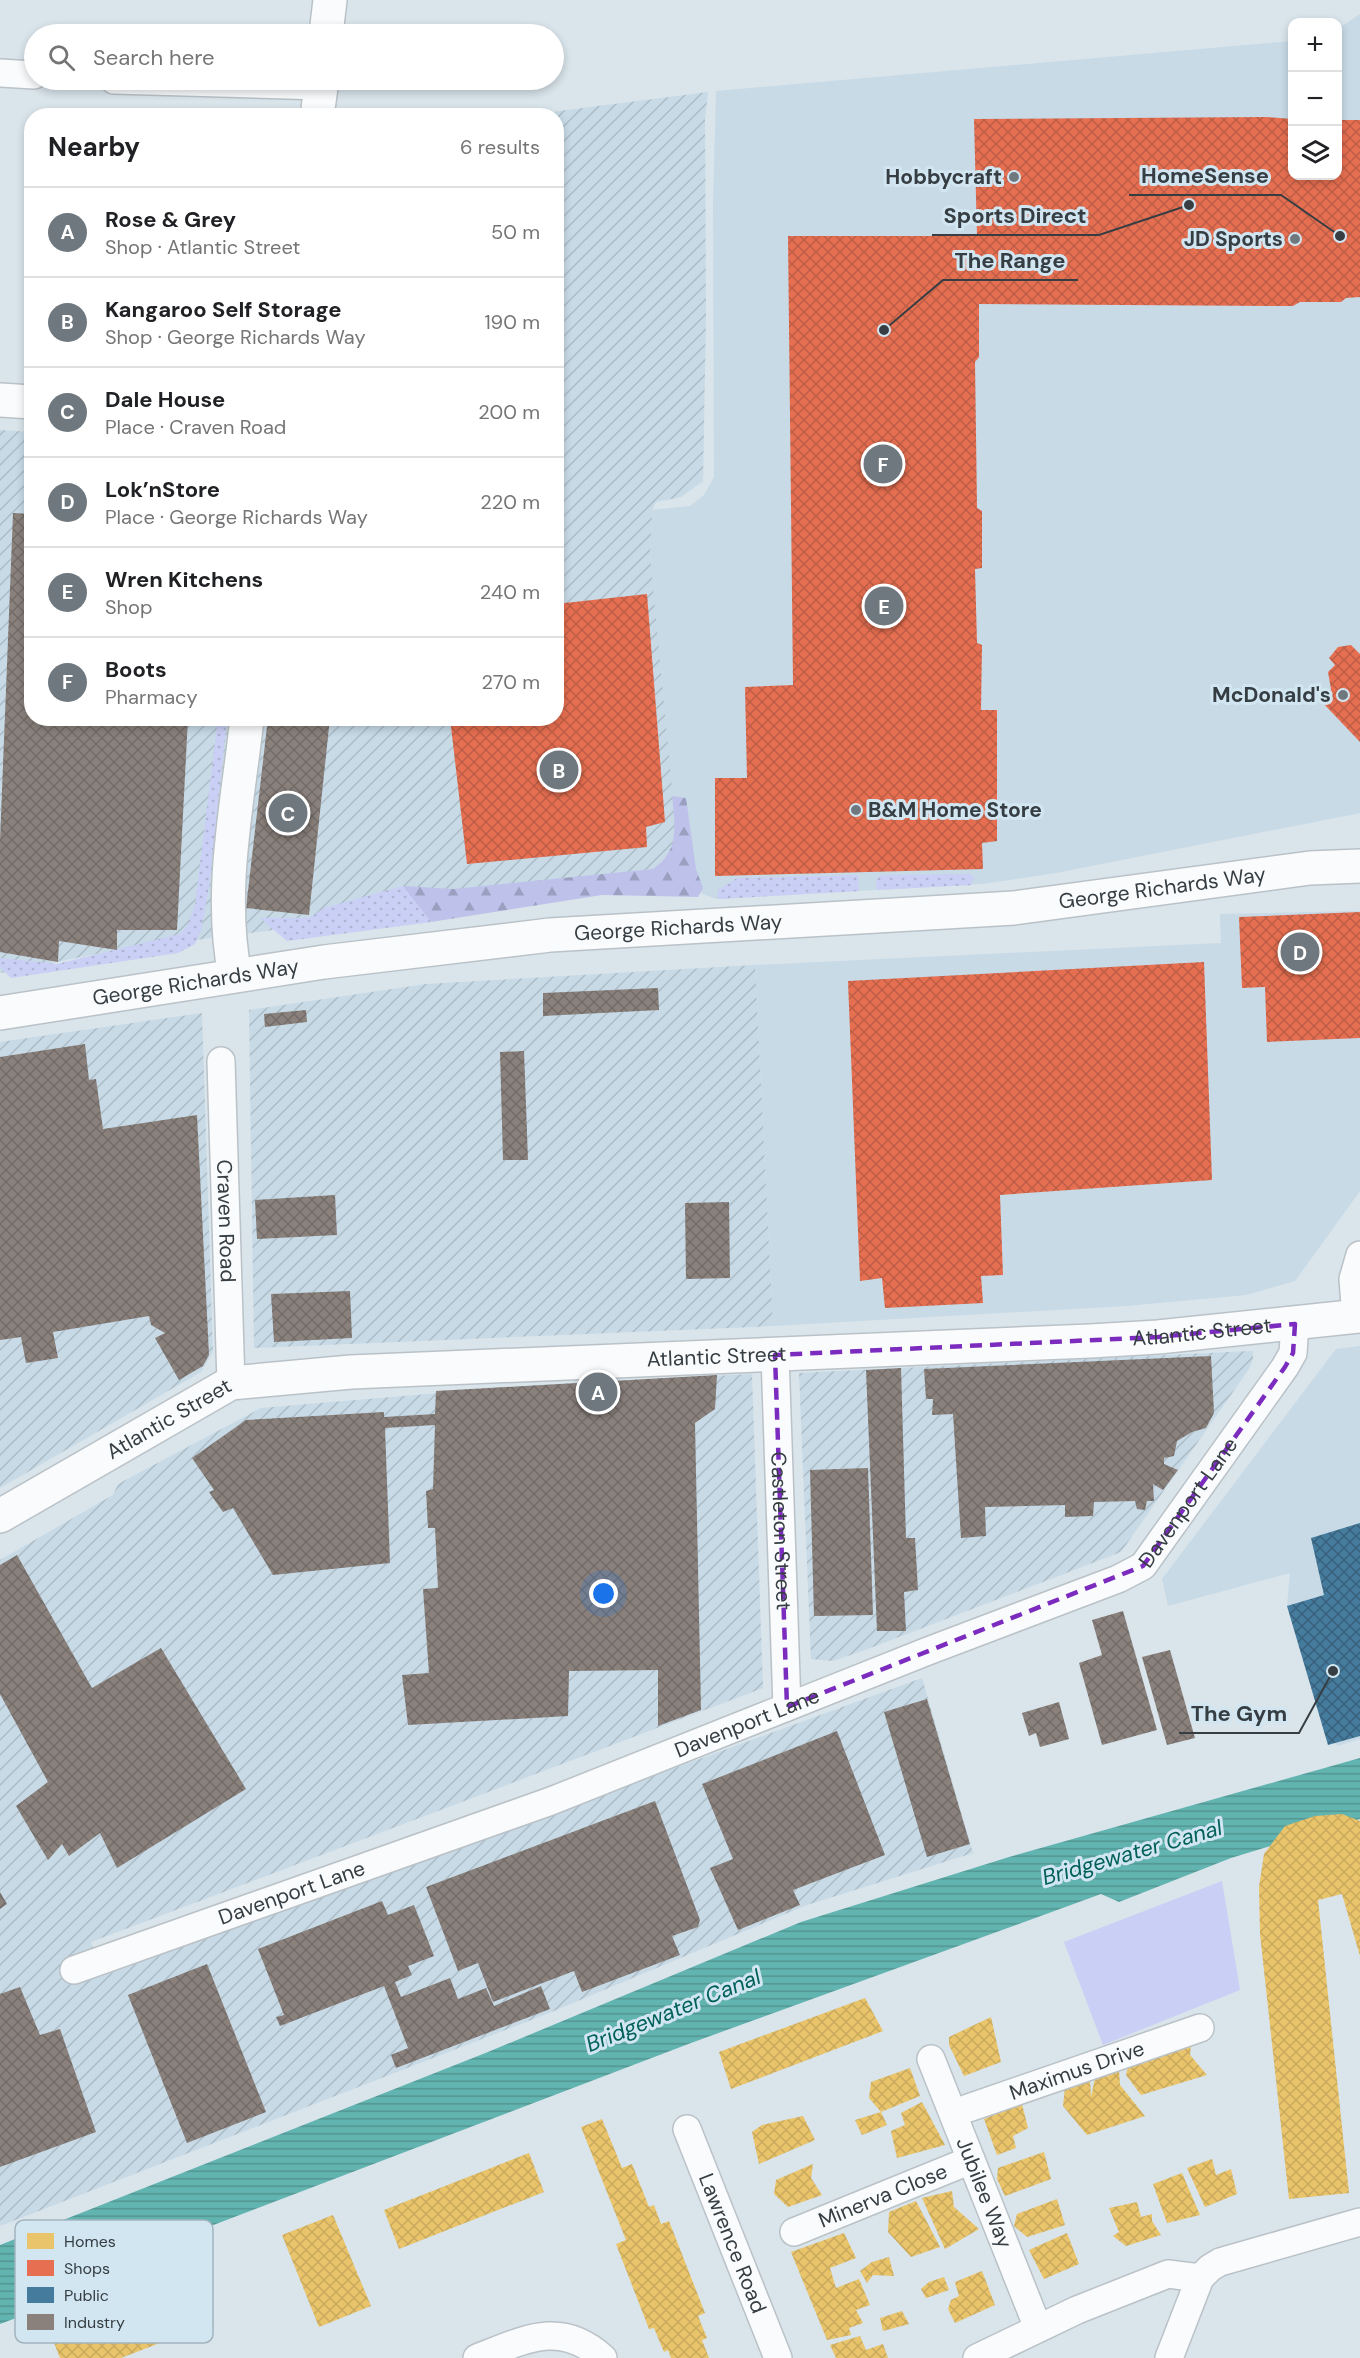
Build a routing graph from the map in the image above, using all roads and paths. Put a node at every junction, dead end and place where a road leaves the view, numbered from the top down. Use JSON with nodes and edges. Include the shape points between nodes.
{"nodes":[{"id":1,"x":330,"y":0,"type":"edge"},
{"id":2,"x":327,"y":24,"type":"edge"},
{"id":3,"x":0,"y":73,"type":"edge"},
{"id":4,"x":24,"y":74,"type":"edge"},
{"id":5,"x":261,"y":90,"type":"edge"},
{"id":6,"x":320,"y":94,"type":"edge"},
{"id":7,"x":0,"y":400,"type":"edge"},
{"id":8,"x":24,"y":402,"type":"edge"},
{"id":9,"x":246,"y":726,"type":"edge"},
{"id":10,"x":1360,"y":849,"type":"edge"},
{"id":11,"x":1360,"y":866,"type":"edge"},
{"id":12,"x":1310,"y":868,"type":"junction"},
{"id":13,"x":235,"y":975,"type":"junction"},
{"id":14,"x":0,"y":1013,"type":"edge"},
{"id":15,"x":221,"y":1061,"type":"dead end"},
{"id":16,"x":1360,"y":1255,"type":"edge"},
{"id":17,"x":1358,"y":1317,"type":"edge"},
{"id":18,"x":1295,"y":1324,"type":"junction"},
{"id":19,"x":775,"y":1355,"type":"junction"},
{"id":20,"x":231,"y":1383,"type":"junction"},
{"id":21,"x":0,"y":1516,"type":"edge"},
{"id":22,"x":787,"y":1707,"type":"junction"},
{"id":23,"x":74,"y":1970,"type":"dead end"},
{"id":24,"x":1200,"y":2028,"type":"dead end"},
{"id":25,"x":931,"y":2059,"type":"dead end"},
{"id":26,"x":954,"y":2113,"type":"junction"},
{"id":27,"x":687,"y":2129,"type":"dead end"},
{"id":28,"x":971,"y":2160,"type":"junction"},
{"id":29,"x":1360,"y":2222,"type":"edge"},
{"id":30,"x":794,"y":2232,"type":"dead end"},
{"id":31,"x":1200,"y":2278,"type":"junction"},
{"id":32,"x":1038,"y":2328,"type":"junction"},
{"id":33,"x":477,"y":2358,"type":"edge"},
{"id":34,"x":603,"y":2358,"type":"edge"},
{"id":35,"x":778,"y":2358,"type":"edge"},
{"id":36,"x":977,"y":2358,"type":"edge"},
{"id":37,"x":1169,"y":2358,"type":"edge"}],
"edges":[{"from":1,"to":2,"type":"street"},
{"from":3,"to":4,"type":"street"},
{"from":5,"to":6,"type":"street"},
{"from":7,"to":8,"type":"street"},
{"from":9,"to":13,"type":"street","via":[[227,906]]},
{"from":10,"to":12,"type":"street"},
{"from":11,"to":12,"type":"street","name":"George Richards Way"},
{"from":12,"to":13,"type":"street","name":"George Richards Way","via":[[1014,909],[550,935]]},
{"from":13,"to":14,"type":"street","name":"George Richards Way"},
{"from":15,"to":20,"type":"street","name":"Craven Road"},
{"from":16,"to":17,"type":"street","via":[[1353,1279]]},
{"from":17,"to":18,"type":"street","name":"Atlantic Street"},
{"from":18,"to":19,"type":"street","name":"Atlantic Street","via":[[1146,1338]]},
{"from":18,"to":22,"type":"street","name":"Davenport Lane","via":[[1293,1353],[1285,1367],[1143,1566]]},
{"from":19,"to":20,"type":"street","name":"Atlantic Street","via":[[351,1372]]},
{"from":19,"to":22,"type":"street","name":"Castleton Street"},
{"from":20,"to":21,"type":"street","name":"Atlantic Street"},
{"from":22,"to":23,"type":"street","name":"Davenport Lane","via":[[551,1801]]},
{"from":24,"to":26,"type":"street","name":"Maximus Drive"},
{"from":25,"to":26,"type":"street","name":"Jubilee Way"},
{"from":26,"to":28,"type":"street","name":"Jubilee Way"},
{"from":27,"to":35,"type":"street","name":"Lawrence Road"},
{"from":28,"to":30,"type":"street","name":"Minerva Close"},
{"from":28,"to":32,"type":"street","name":"Jubilee Way"},
{"from":29,"to":31,"type":"street","via":[[1220,2262]]},
{"from":31,"to":32,"type":"street","via":[[1168,2274]]},
{"from":31,"to":37,"type":"street"},
{"from":32,"to":36,"type":"street"},
{"from":33,"to":34,"type":"street","via":[[522,2341],[560,2334],[592,2348]]}]}
